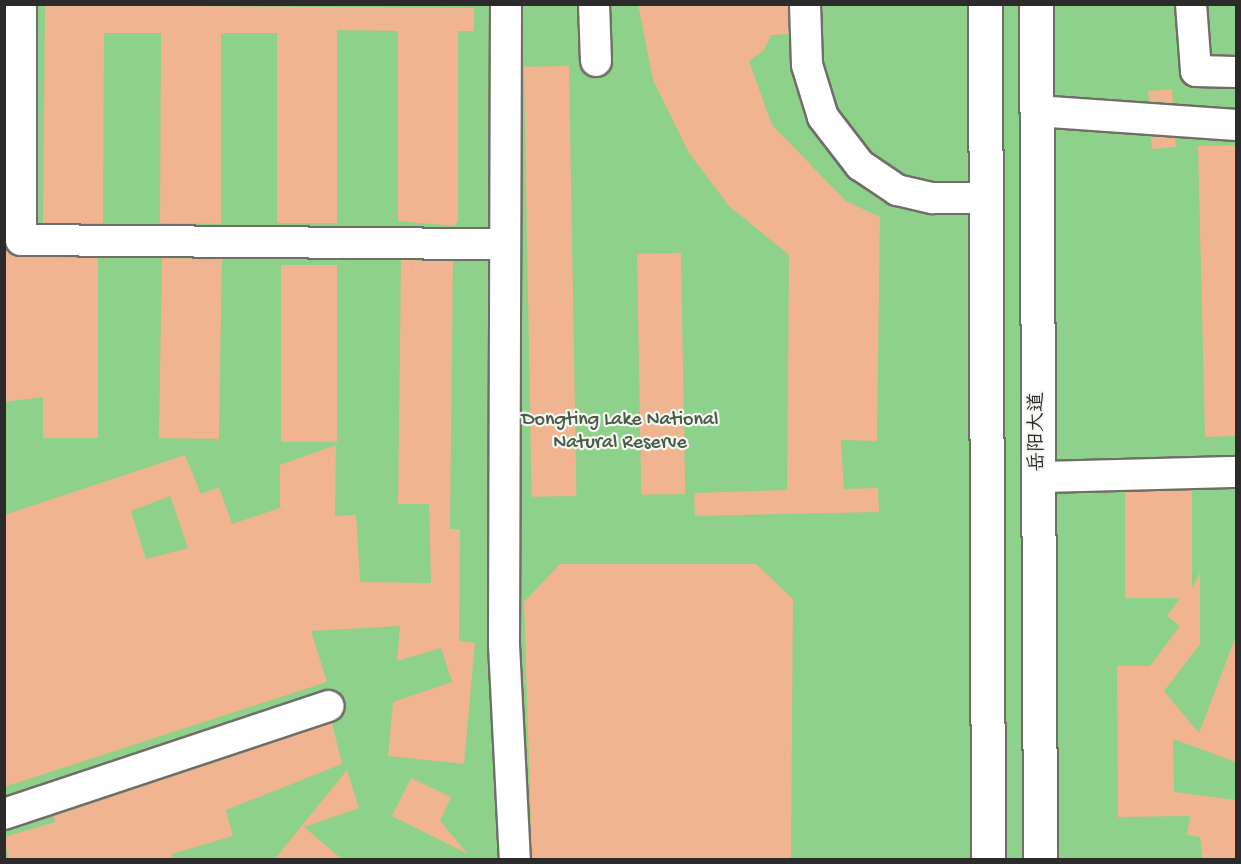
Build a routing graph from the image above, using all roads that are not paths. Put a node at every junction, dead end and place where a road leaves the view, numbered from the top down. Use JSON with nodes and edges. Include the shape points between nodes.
{"nodes":[{"id":1,"x":21,"y":4,"type":"edge"},
{"id":2,"x":506,"y":4,"type":"edge"},
{"id":3,"x":594,"y":4,"type":"edge"},
{"id":4,"x":805,"y":4,"type":"edge"},
{"id":5,"x":985,"y":4,"type":"edge"},
{"id":6,"x":1036,"y":4,"type":"edge"},
{"id":7,"x":1191,"y":4,"type":"edge"},
{"id":8,"x":596,"y":61,"type":"dead end"},
{"id":9,"x":1236,"y":72,"type":"edge"},
{"id":10,"x":1037,"y":111,"type":"junction"},
{"id":11,"x":1236,"y":125,"type":"edge"},
{"id":12,"x":986,"y":198,"type":"junction"},
{"id":13,"x":504,"y":244,"type":"junction"},
{"id":14,"x":1236,"y":472,"type":"edge"},
{"id":15,"x":1038,"y":477,"type":"junction"},
{"id":16,"x":329,"y":706,"type":"dead end"},
{"id":17,"x":4,"y":814,"type":"edge"},
{"id":18,"x":515,"y":860,"type":"edge"},
{"id":19,"x":988,"y":860,"type":"edge"},
{"id":20,"x":1040,"y":860,"type":"edge"}],
"edges":[{"from":1,"to":13,"type":"street","via":[[21,240]]},
{"from":2,"to":13,"type":"street"},
{"from":3,"to":8,"type":"street"},
{"from":4,"to":12,"type":"street","via":[[807,65],[823,117],[860,165],[897,190],[933,198]]},
{"from":5,"to":12,"type":"main road"},
{"from":6,"to":10,"type":"main road","name":"岳阳大道"},
{"from":7,"to":9,"type":"street","via":[[1196,70]]},
{"from":10,"to":11,"type":"street"},
{"from":10,"to":15,"type":"main road","name":"岳阳大道"},
{"from":12,"to":19,"type":"main road"},
{"from":13,"to":18,"type":"street","via":[[504,645]]},
{"from":14,"to":15,"type":"street"},
{"from":15,"to":20,"type":"main road","name":"岳阳大道"},
{"from":16,"to":17,"type":"street"}]}
